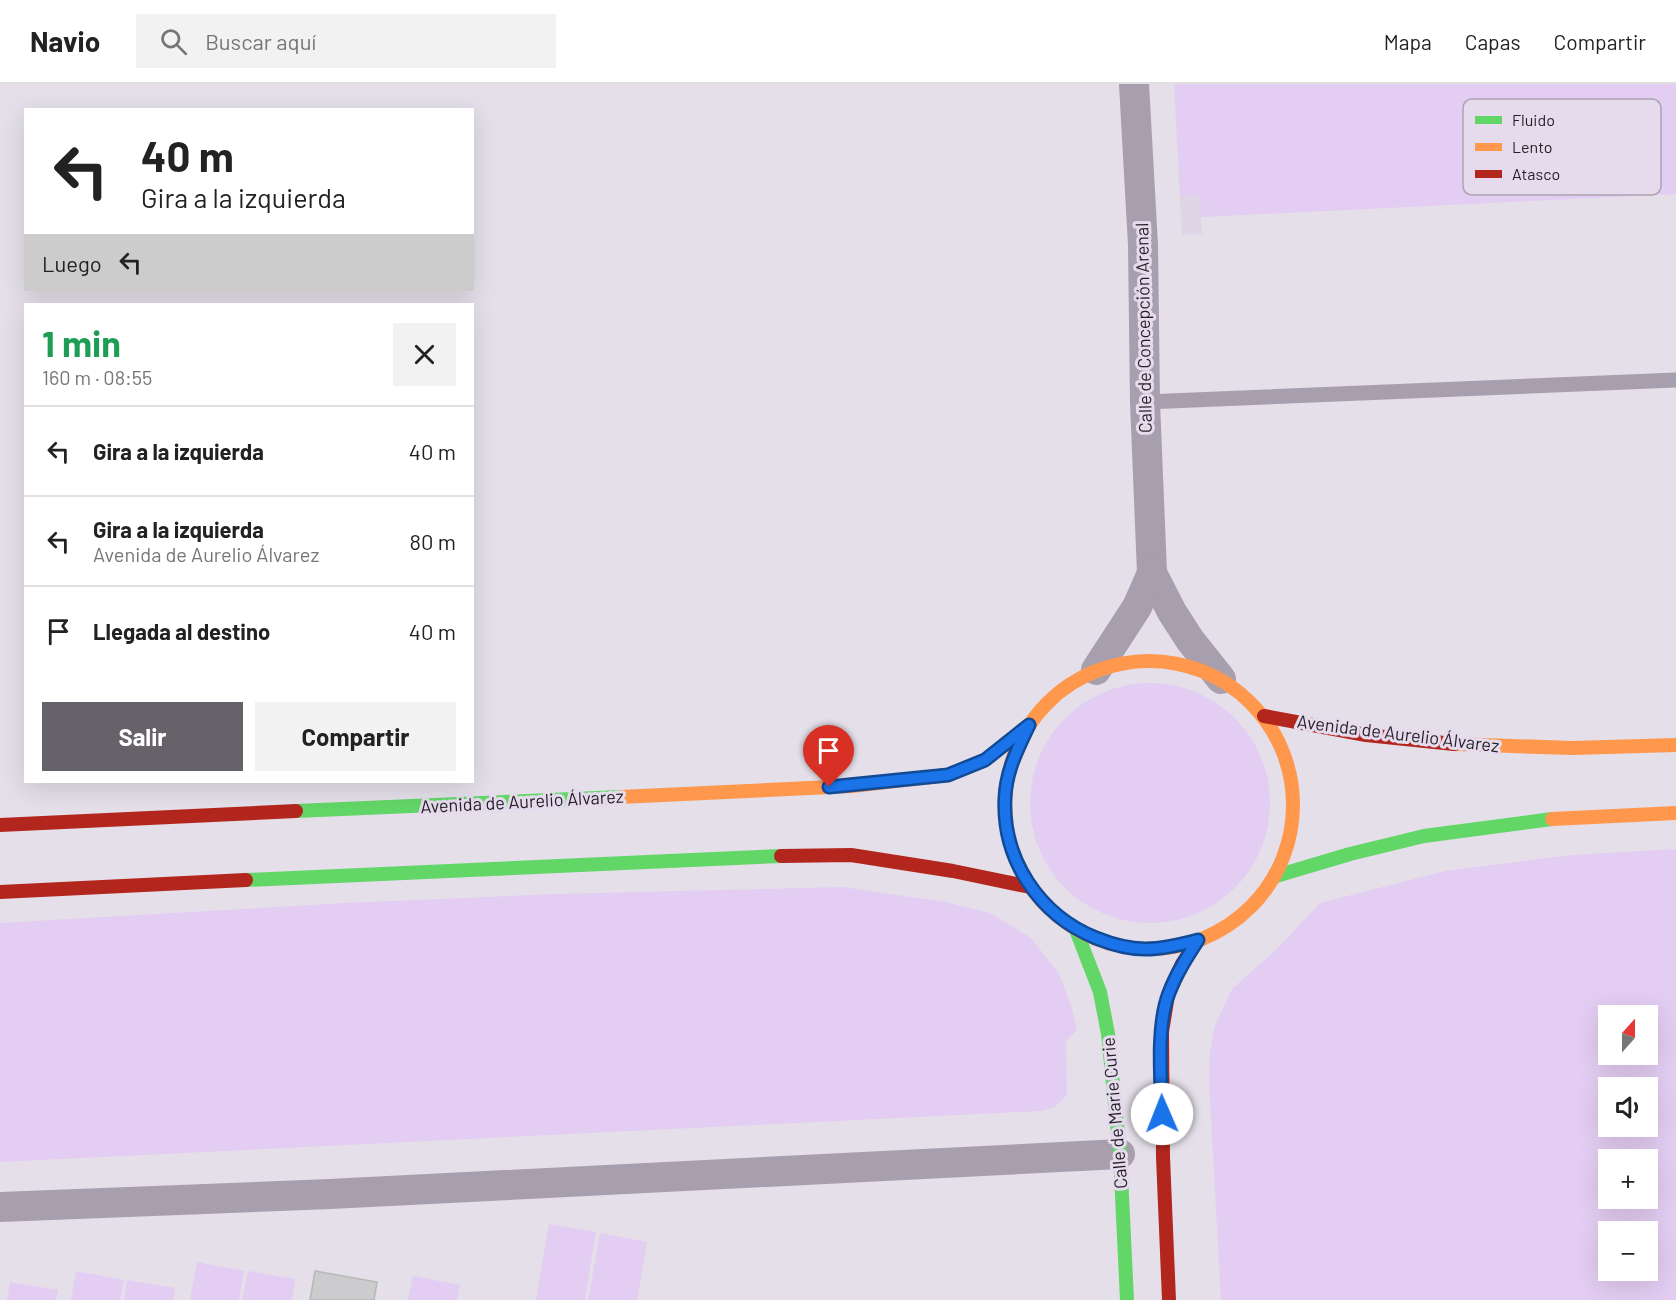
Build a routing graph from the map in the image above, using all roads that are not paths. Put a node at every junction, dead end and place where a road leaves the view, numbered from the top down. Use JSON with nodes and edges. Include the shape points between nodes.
{"nodes":[{"id":1,"x":1134,"y":84,"type":"edge"},
{"id":2,"x":1676,"y":380,"type":"edge"},
{"id":3,"x":1145,"y":402,"type":"junction"},
{"id":4,"x":1152,"y":573,"type":"junction"},
{"id":5,"x":1096,"y":670,"type":"junction"},
{"id":6,"x":1221,"y":679,"type":"junction"},
{"id":7,"x":1264,"y":716,"type":"junction"},
{"id":8,"x":1029,"y":725,"type":"junction"},
{"id":9,"x":1676,"y":745,"type":"edge"},
{"id":10,"x":1676,"y":813,"type":"edge"},
{"id":11,"x":0,"y":825,"type":"edge"},
{"id":12,"x":1276,"y":876,"type":"junction"},
{"id":13,"x":1030,"y":887,"type":"junction"},
{"id":14,"x":0,"y":892,"type":"edge"},
{"id":15,"x":1076,"y":930,"type":"junction"},
{"id":16,"x":1198,"y":940,"type":"junction"},
{"id":17,"x":1120,"y":1154,"type":"junction"},
{"id":18,"x":0,"y":1207,"type":"edge"},
{"id":19,"x":1127,"y":1300,"type":"edge"},
{"id":20,"x":1169,"y":1300,"type":"edge"}],
"edges":[{"from":1,"to":3,"type":"street","name":"Calle de Concepción Arenal","via":[[1143,245]]},
{"from":2,"to":3,"type":"lane"},
{"from":3,"to":4,"type":"street","name":"Calle de Concepción Arenal"},
{"from":4,"to":5,"type":"street","name":"Calle de Concepción Arenal","via":[[1137,607]]},
{"from":4,"to":6,"type":"street","name":"Calle de Concepción Arenal","via":[[1190,640]]},
{"from":5,"to":6,"type":"main road","via":[[1141,660],[1184,664]]},
{"from":5,"to":8,"type":"main road","via":[[1056,694]]},
{"from":6,"to":7,"type":"main road","via":[[1241,692]]},
{"from":7,"to":9,"type":"main road","name":"Avenida de Aurelio Álvarez","via":[[1347,732],[1470,747],[1598,749]]},
{"from":7,"to":12,"type":"main road","via":[[1284,752],[1294,793],[1291,835]]},
{"from":8,"to":11,"type":"main road","name":"Avenida de Aurelio Álvarez","via":[[985,760],[948,775],[852,786]]},
{"from":8,"to":13,"type":"main road","via":[[1011,761],[1005,798],[1008,836]]},
{"from":10,"to":12,"type":"main road","via":[[1555,819],[1424,836]]},
{"from":12,"to":16,"type":"main road","via":[[1250,909],[1226,928]]},
{"from":13,"to":14,"type":"main road","via":[[851,855]]},
{"from":13,"to":15,"type":"main road"},
{"from":15,"to":16,"type":"main road","via":[[1112,944],[1142,949]]},
{"from":15,"to":17,"type":"main road","name":"Calle de Marie Curie","via":[[1102,1003]]},
{"from":16,"to":20,"type":"main road","via":[[1168,995],[1162,1032]]},
{"from":17,"to":18,"type":"street"},
{"from":17,"to":19,"type":"main road","name":"Calle de Marie Curie"}]}
